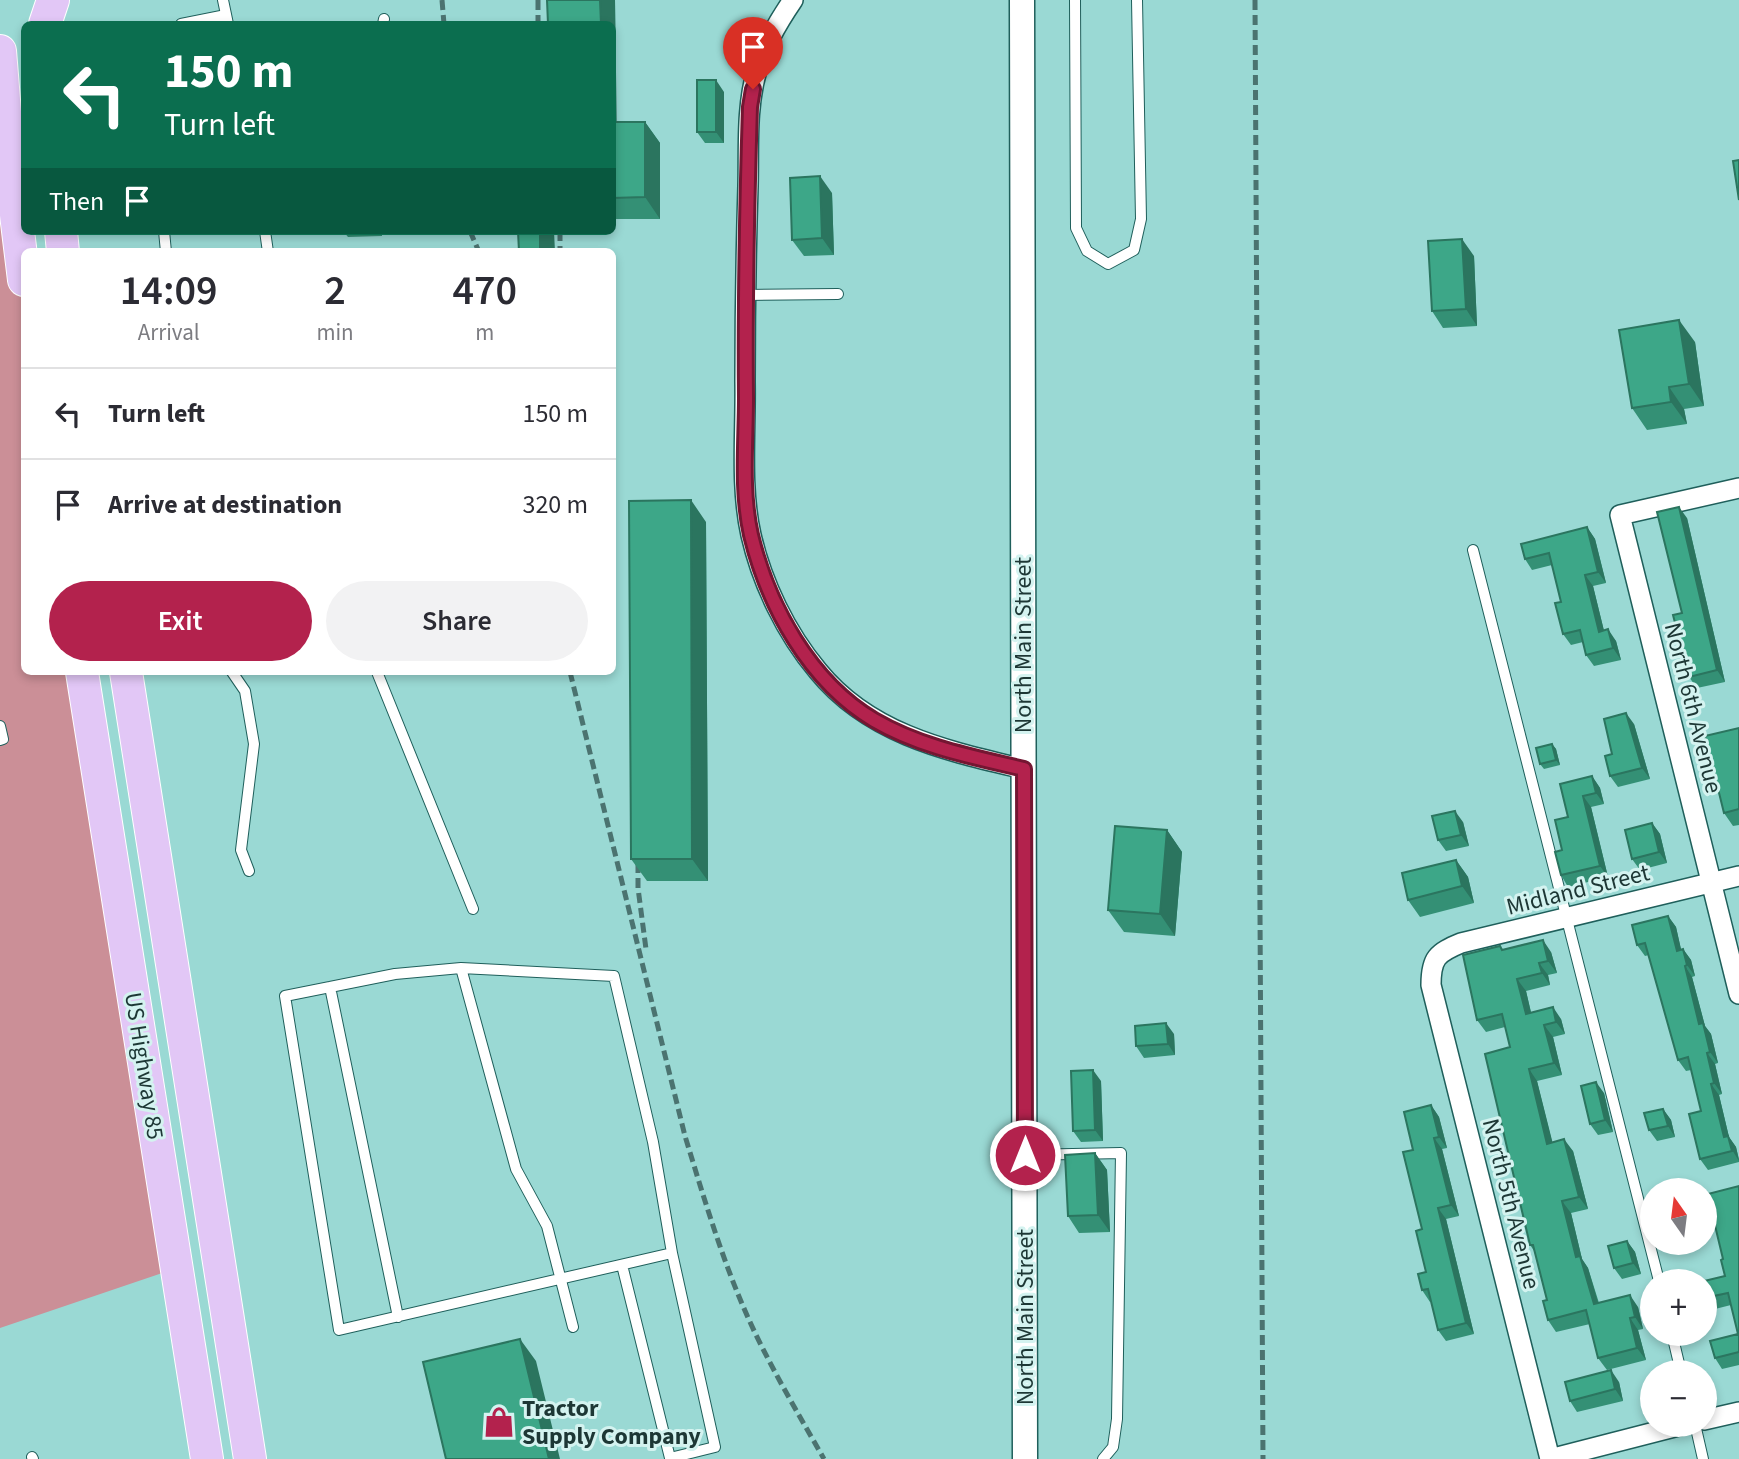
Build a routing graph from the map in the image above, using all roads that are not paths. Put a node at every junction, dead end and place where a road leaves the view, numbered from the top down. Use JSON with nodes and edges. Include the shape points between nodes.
{"nodes":[{"id":1,"x":39,"y":0,"type":"edge"},
{"id":2,"x":53,"y":0,"type":"edge"},
{"id":3,"x":223,"y":0,"type":"edge"},
{"id":4,"x":793,"y":0,"type":"edge"},
{"id":5,"x":1022,"y":0,"type":"edge"},
{"id":6,"x":1075,"y":0,"type":"edge"},
{"id":7,"x":1137,"y":0,"type":"edge"},
{"id":8,"x":227,"y":20,"type":"edge"},
{"id":9,"x":42,"y":21,"type":"edge"},
{"id":10,"x":44,"y":21,"type":"edge"},
{"id":11,"x":0,"y":51,"type":"edge"},
{"id":12,"x":0,"y":62,"type":"edge"},
{"id":13,"x":21,"y":253,"type":"edge"},
{"id":14,"x":745,"y":295,"type":"junction"},
{"id":15,"x":838,"y":295,"type":"dead end"},
{"id":16,"x":1739,"y":488,"type":"edge"},
{"id":17,"x":1473,"y":550,"type":"dead end"},
{"id":18,"x":82,"y":675,"type":"edge"},
{"id":19,"x":126,"y":675,"type":"edge"},
{"id":20,"x":234,"y":675,"type":"edge"},
{"id":21,"x":378,"y":675,"type":"edge"},
{"id":22,"x":0,"y":726,"type":"edge"},
{"id":23,"x":2,"y":739,"type":"edge"},
{"id":24,"x":1024,"y":769,"type":"junction"},
{"id":25,"x":249,"y":871,"type":"dead end"},
{"id":26,"x":1739,"y":876,"type":"edge"},
{"id":27,"x":1712,"y":882,"type":"junction"},
{"id":28,"x":473,"y":909,"type":"dead end"},
{"id":29,"x":1568,"y":918,"type":"junction"},
{"id":30,"x":1434,"y":961,"type":"joint"},
{"id":31,"x":461,"y":968,"type":"junction"},
{"id":32,"x":330,"y":987,"type":"junction"},
{"id":33,"x":1739,"y":994,"type":"edge"},
{"id":34,"x":1025,"y":1155,"type":"junction"},
{"id":35,"x":672,"y":1253,"type":"junction"},
{"id":36,"x":622,"y":1265,"type":"junction"},
{"id":37,"x":1656,"y":1269,"type":"edge"},
{"id":38,"x":561,"y":1280,"type":"junction"},
{"id":39,"x":398,"y":1317,"type":"junction"},
{"id":40,"x":573,"y":1326,"type":"dead end"},
{"id":41,"x":1739,"y":1412,"type":"edge"},
{"id":42,"x":1717,"y":1417,"type":"edge"},
{"id":43,"x":1640,"y":1436,"type":"edge"},
{"id":44,"x":1698,"y":1437,"type":"edge"},
{"id":45,"x":207,"y":1459,"type":"edge"},
{"id":46,"x":250,"y":1459,"type":"edge"},
{"id":47,"x":1025,"y":1459,"type":"edge"},
{"id":48,"x":1103,"y":1459,"type":"edge"},
{"id":49,"x":1550,"y":1459,"type":"edge"},
{"id":50,"x":1703,"y":1459,"type":"edge"}],
"edges":[{"from":1,"to":9,"type":"highway"},
{"from":2,"to":10,"type":"highway"},
{"from":3,"to":8,"type":"lane"},
{"from":4,"to":14,"type":"street","via":[[766,46],[750,107]]},
{"from":5,"to":24,"type":"street","name":"North Main Street"},
{"from":6,"to":7,"type":"lane","via":[[1076,228],[1087,251],[1108,264],[1134,250],[1141,219]]},
{"from":11,"to":12,"type":"highway"},
{"from":12,"to":13,"type":"highway"},
{"from":14,"to":15,"type":"lane"},
{"from":14,"to":24,"type":"street","via":[[746,500],[751,534],[762,573],[801,648],[835,690],[874,720],[949,751]]},
{"from":16,"to":27,"type":"street","name":"North 6th Avenue","via":[[1620,515]]},
{"from":17,"to":29,"type":"lane"},
{"from":18,"to":45,"type":"highway","name":"US Highway 85"},
{"from":19,"to":46,"type":"highway","name":"US Highway 85"},
{"from":20,"to":25,"type":"lane","via":[[245,691],[254,744],[241,850]]},
{"from":21,"to":28,"type":"lane"},
{"from":22,"to":23,"type":"lane"},
{"from":24,"to":34,"type":"street","name":"North Main Street"},
{"from":26,"to":27,"type":"street","name":"Midland Street"},
{"from":27,"to":29,"type":"street","name":"Midland Street"},
{"from":27,"to":33,"type":"street","name":"North 6th Avenue"},
{"from":29,"to":30,"type":"street","name":"Midland Street","via":[[1461,943],[1444,950]]},
{"from":29,"to":37,"type":"lane"},
{"from":30,"to":49,"type":"street","name":"North 5th Avenue","via":[[1431,985]]},
{"from":31,"to":32,"type":"lane","via":[[395,974]]},
{"from":31,"to":35,"type":"lane","via":[[614,976],[653,1142]]},
{"from":31,"to":38,"type":"lane","via":[[516,1169],[547,1226]]},
{"from":32,"to":39,"type":"lane"},
{"from":32,"to":39,"type":"lane","via":[[285,996],[339,1330]]},
{"from":34,"to":47,"type":"street","name":"North Main Street"},
{"from":34,"to":48,"type":"lane","via":[[1121,1153],[1117,1419],[1113,1447]]},
{"from":35,"to":36,"type":"lane"},
{"from":35,"to":36,"type":"lane","via":[[715,1447],[704,1450],[670,1458]]},
{"from":36,"to":38,"type":"lane"},
{"from":38,"to":39,"type":"lane"},
{"from":38,"to":40,"type":"lane"},
{"from":41,"to":42,"type":"street"},
{"from":43,"to":49,"type":"street"},
{"from":44,"to":50,"type":"lane"}]}
